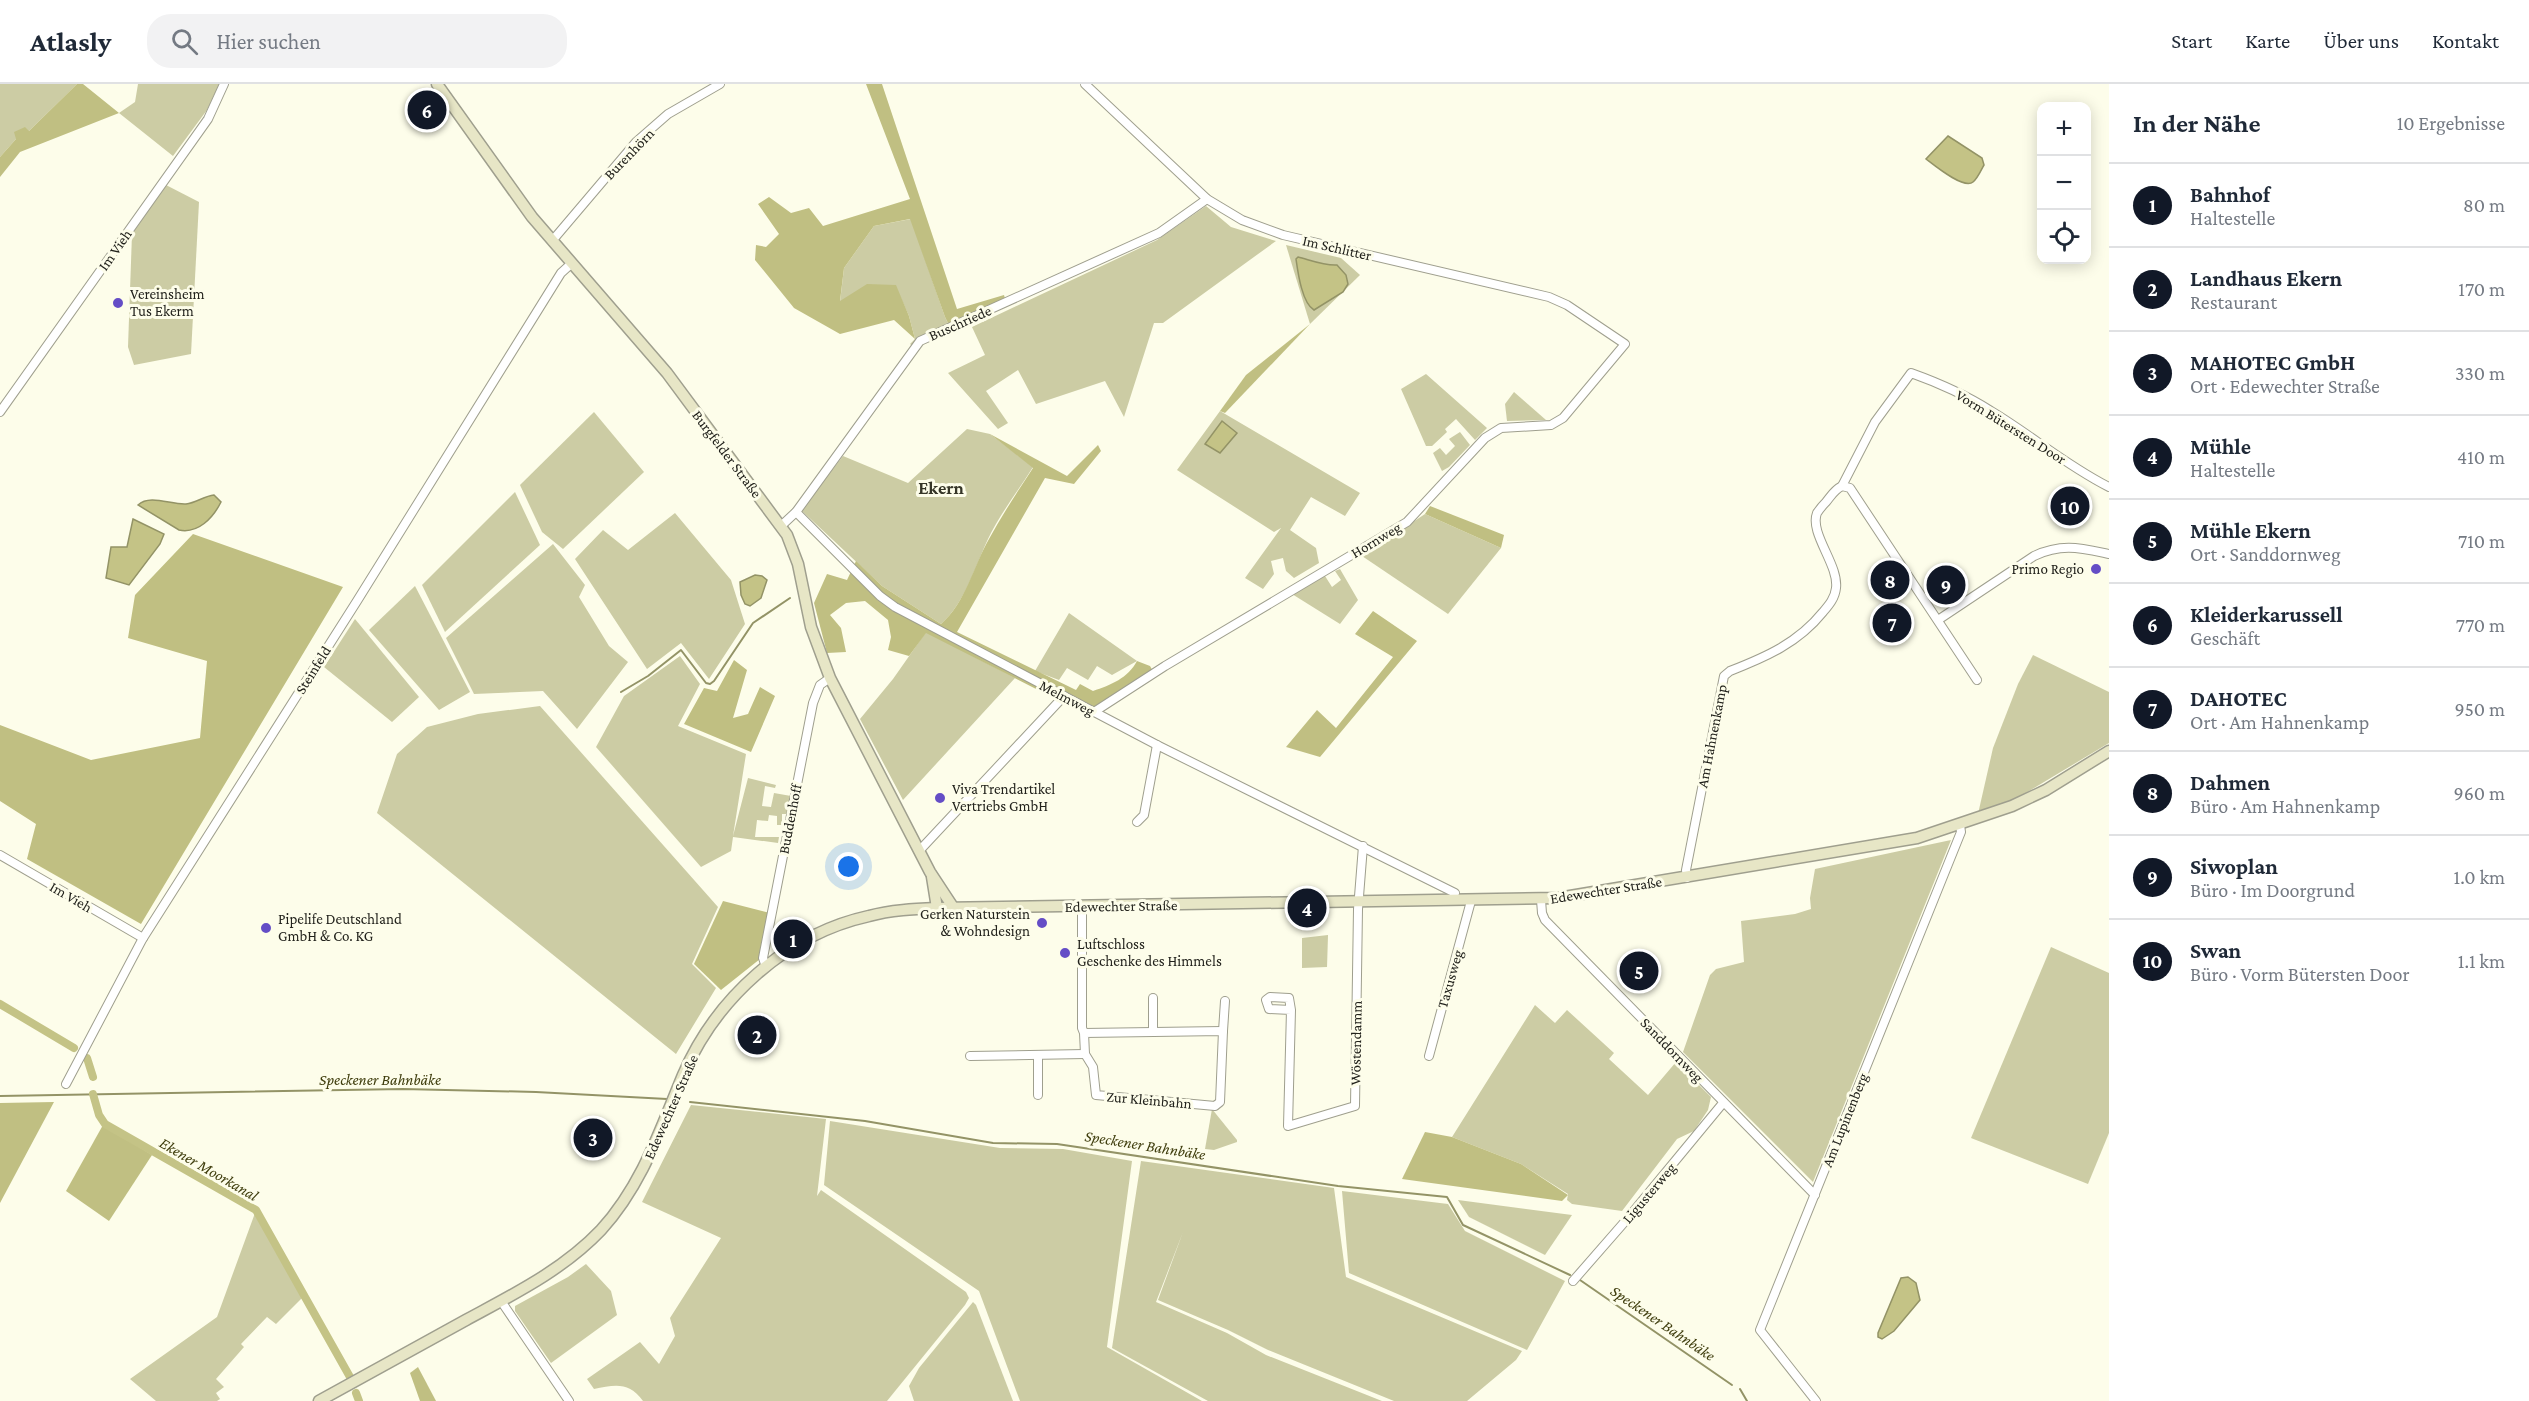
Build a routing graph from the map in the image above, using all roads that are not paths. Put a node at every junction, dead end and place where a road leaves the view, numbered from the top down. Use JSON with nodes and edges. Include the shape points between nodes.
{"nodes":[{"id":1,"x":224,"y":84,"type":"edge"},
{"id":2,"x":437,"y":84,"type":"edge"},
{"id":3,"x":720,"y":84,"type":"edge"},
{"id":4,"x":1085,"y":84,"type":"edge"},
{"id":5,"x":1207,"y":199,"type":"junction"},
{"id":6,"x":552,"y":241,"type":"junction"},
{"id":7,"x":572,"y":263,"type":"junction"},
{"id":8,"x":1625,"y":344,"type":"joint"},
{"id":9,"x":1911,"y":373,"type":"joint"},
{"id":10,"x":0,"y":412,"type":"edge"},
{"id":11,"x":1842,"y":486,"type":"junction"},
{"id":12,"x":2109,"y":487,"type":"edge"},
{"id":13,"x":796,"y":513,"type":"junction"},
{"id":14,"x":781,"y":526,"type":"junction"},
{"id":15,"x":2109,"y":554,"type":"edge"},
{"id":16,"x":1938,"y":620,"type":"junction"},
{"id":17,"x":830,"y":678,"type":"junction"},
{"id":18,"x":1977,"y":680,"type":"dead end"},
{"id":19,"x":1064,"y":696,"type":"junction"},
{"id":20,"x":1094,"y":712,"type":"junction"},
{"id":21,"x":1157,"y":745,"type":"junction"},
{"id":22,"x":2109,"y":751,"type":"edge"},
{"id":23,"x":1137,"y":822,"type":"dead end"},
{"id":24,"x":1960,"y":825,"type":"junction"},
{"id":25,"x":1363,"y":846,"type":"junction"},
{"id":26,"x":919,"y":851,"type":"junction"},
{"id":27,"x":0,"y":855,"type":"edge"},
{"id":28,"x":932,"y":874,"type":"junction"},
{"id":29,"x":1687,"y":878,"type":"junction"},
{"id":30,"x":1455,"y":893,"type":"dead end"},
{"id":31,"x":1541,"y":900,"type":"junction"},
{"id":32,"x":1472,"y":901,"type":"junction"},
{"id":33,"x":1359,"y":903,"type":"junction"},
{"id":34,"x":1082,"y":906,"type":"junction"},
{"id":35,"x":937,"y":908,"type":"junction"},
{"id":36,"x":953,"y":908,"type":"junction"},
{"id":37,"x":142,"y":938,"type":"junction"},
{"id":38,"x":766,"y":967,"type":"junction"},
{"id":39,"x":1153,"y":999,"type":"dead end"},
{"id":40,"x":1225,"y":1001,"type":"dead end"},
{"id":41,"x":1291,"y":1010,"type":"dead end"},
{"id":42,"x":1223,"y":1031,"type":"junction"},
{"id":43,"x":1153,"y":1032,"type":"junction"},
{"id":44,"x":1084,"y":1033,"type":"junction"},
{"id":45,"x":1085,"y":1054,"type":"junction"},
{"id":46,"x":1038,"y":1055,"type":"junction"},
{"id":47,"x":970,"y":1056,"type":"dead end"},
{"id":48,"x":1429,"y":1056,"type":"dead end"},
{"id":49,"x":66,"y":1084,"type":"dead end"},
{"id":50,"x":1038,"y":1095,"type":"dead end"},
{"id":51,"x":1723,"y":1102,"type":"junction"},
{"id":52,"x":1815,"y":1195,"type":"junction"},
{"id":53,"x":1573,"y":1281,"type":"dead end"},
{"id":54,"x":501,"y":1301,"type":"junction"},
{"id":55,"x":319,"y":1401,"type":"edge"},
{"id":56,"x":569,"y":1401,"type":"edge"},
{"id":57,"x":1816,"y":1401,"type":"edge"}],
"edges":[{"from":1,"to":10,"type":"street","name":"Im Vieh","via":[[208,119]]},
{"from":2,"to":6,"type":"main road","name":"Burgfelder Straße"},
{"from":3,"to":6,"type":"street","name":"Burenhörn","via":[[668,114],[636,142]]},
{"from":4,"to":5,"type":"street","name":"Im Schlitter"},
{"from":5,"to":8,"type":"street","name":"Im Schlitter","via":[[1242,220],[1282,235],[1549,297]]},
{"from":5,"to":13,"type":"street","name":"Buschriede","via":[[1159,233],[920,341]]},
{"from":6,"to":7,"type":"main road","name":"Burgfelder Straße"},
{"from":7,"to":14,"type":"main road","name":"Burgfelder Straße","via":[[667,373]]},
{"from":7,"to":37,"type":"street","name":"Steinfeld","via":[[561,273]]},
{"from":8,"to":20,"type":"street","name":"Hornweg","via":[[1563,418],[1551,425],[1501,428],[1485,438],[1407,522]]},
{"from":9,"to":11,"type":"street","name":"Am Hahnenkamp","via":[[1875,422]]},
{"from":9,"to":12,"type":"street","name":"Vorm Bütersten Door","via":[[1992,411]]},
{"from":11,"to":16,"type":"street","via":[[1850,488]]},
{"from":11,"to":29,"type":"street","name":"Am Hahnenkamp","via":[[1835,489],[1816,514],[1836,579],[1832,601],[1795,640],[1724,676]]},
{"from":13,"to":14,"type":"street","name":"Buschriede"},
{"from":13,"to":19,"type":"street","name":"Melmweg","via":[[895,607]]},
{"from":14,"to":17,"type":"main road","name":"Burgfelder Straße","via":[[795,554],[811,627]]},
{"from":15,"to":16,"type":"street","via":[[2073,547],[2047,550]]},
{"from":16,"to":18,"type":"street"},
{"from":17,"to":26,"type":"main road","name":"Burgfelder Straße"},
{"from":17,"to":38,"type":"street","name":"Buddenhoff","via":[[820,685],[813,703],[763,958]]},
{"from":19,"to":20,"type":"street","name":"Melmweg"},
{"from":19,"to":26,"type":"street"},
{"from":20,"to":21,"type":"street","name":"Melmweg"},
{"from":21,"to":23,"type":"street","via":[[1144,815]]},
{"from":21,"to":25,"type":"street","name":"Melmweg"},
{"from":22,"to":24,"type":"main road","name":"Edewechter Straße","via":[[2046,790]]},
{"from":24,"to":29,"type":"main road","name":"Edewechter Straße","via":[[1891,843]]},
{"from":24,"to":52,"type":"street","name":"Am Lupinenberg","via":[[1961,832]]},
{"from":25,"to":30,"type":"street","name":"Melmweg"},
{"from":25,"to":33,"type":"street"},
{"from":26,"to":28,"type":"main road","name":"Burgfelder Straße"},
{"from":27,"to":37,"type":"street","name":"Im Vieh"},
{"from":28,"to":35,"type":"main road","name":"Burgfelder Straße"},
{"from":28,"to":36,"type":"main road","name":"Burgfelder Straße"},
{"from":29,"to":31,"type":"main road","name":"Edewechter Straße"},
{"from":31,"to":32,"type":"main road","name":"Edewechter Straße"},
{"from":31,"to":51,"type":"street","name":"Sanddornweg","via":[[1545,920]]},
{"from":32,"to":33,"type":"main road","name":"Edewechter Straße"},
{"from":32,"to":48,"type":"street","name":"Taxusweg"},
{"from":33,"to":34,"type":"main road","name":"Edewechter Straße"},
{"from":33,"to":41,"type":"street","name":"Wöstendamm","via":[[1355,1106],[1288,1126]]},
{"from":34,"to":36,"type":"main road","name":"Edewechter Straße"},
{"from":34,"to":44,"type":"street","name":"Zur Kleinbahn"},
{"from":35,"to":36,"type":"main road","name":"Edewechter Straße"},
{"from":35,"to":38,"type":"main road","name":"Edewechter Straße","via":[[887,912],[843,923]]},
{"from":37,"to":49,"type":"street","name":"Steinfeld"},
{"from":38,"to":54,"type":"main road","name":"Edewechter Straße","via":[[728,1004],[704,1036],[646,1164],[618,1209],[560,1266]]},
{"from":39,"to":43,"type":"street"},
{"from":40,"to":42,"type":"street"},
{"from":42,"to":43,"type":"street"},
{"from":42,"to":45,"type":"street","name":"Zur Kleinbahn","via":[[1220,1102],[1215,1106],[1096,1095],[1093,1067]]},
{"from":43,"to":44,"type":"street"},
{"from":44,"to":45,"type":"street","name":"Zur Kleinbahn"},
{"from":45,"to":46,"type":"street"},
{"from":46,"to":47,"type":"street"},
{"from":46,"to":50,"type":"street"},
{"from":51,"to":52,"type":"street","name":"Sanddornweg"},
{"from":51,"to":53,"type":"street","name":"Ligusterweg"},
{"from":52,"to":57,"type":"street","name":"Am Lupinenberg","via":[[1760,1330]]},
{"from":54,"to":55,"type":"main road","name":"Edewechter Straße"},
{"from":54,"to":56,"type":"street"}]}
